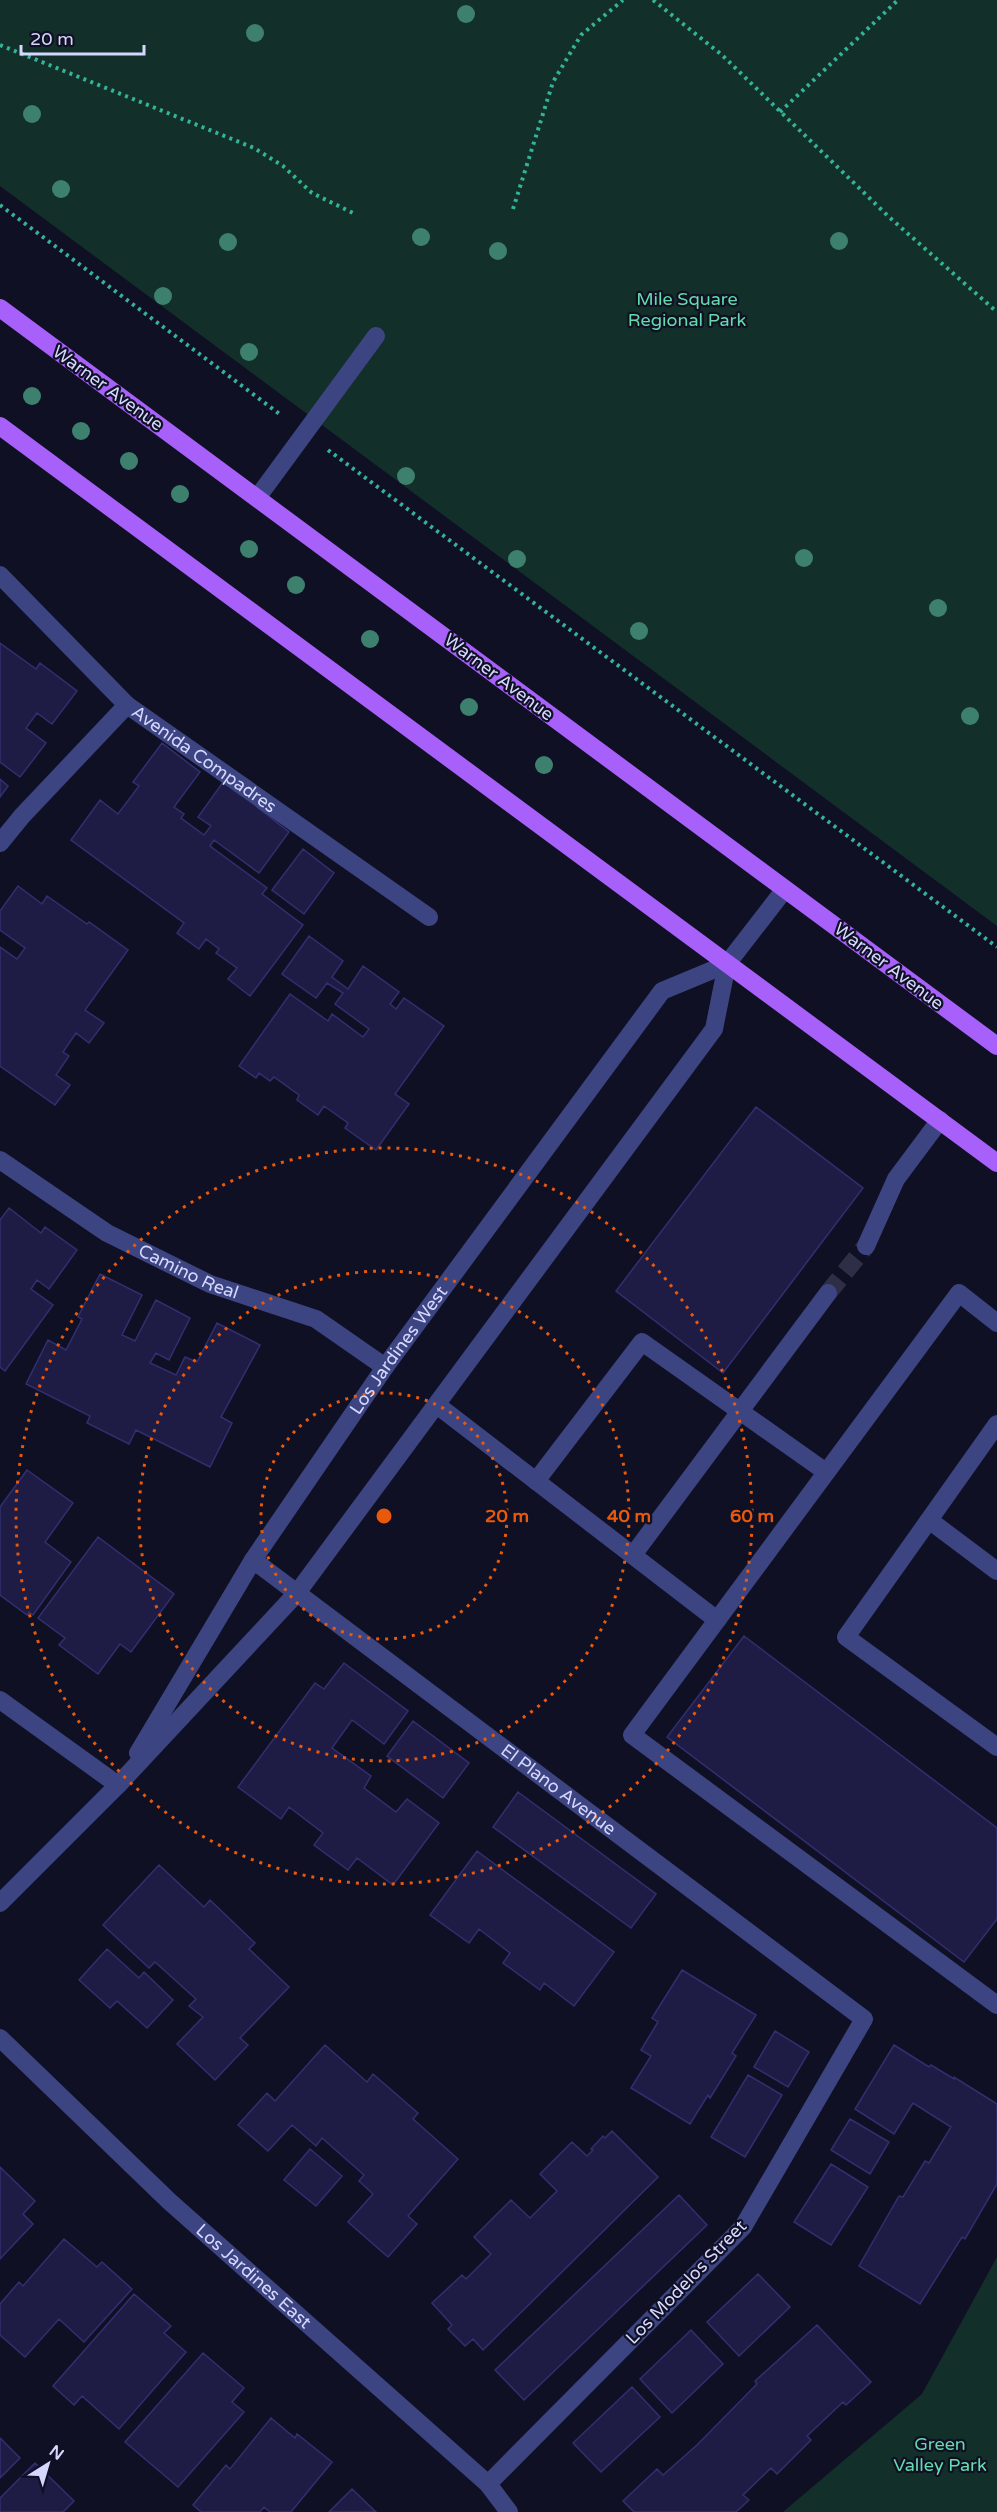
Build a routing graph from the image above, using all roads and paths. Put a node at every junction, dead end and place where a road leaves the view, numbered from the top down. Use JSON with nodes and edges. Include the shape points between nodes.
{"nodes":[{"id":1,"x":623,"y":0,"type":"edge"},
{"id":2,"x":653,"y":0,"type":"edge"},
{"id":3,"x":898,"y":0,"type":"edge"},
{"id":4,"x":0,"y":45,"type":"edge"},
{"id":5,"x":780,"y":112,"type":"junction"},
{"id":6,"x":0,"y":205,"type":"edge"},
{"id":7,"x":513,"y":209,"type":"dead end"},
{"id":8,"x":355,"y":214,"type":"dead end"},
{"id":9,"x":0,"y":308,"type":"edge"},
{"id":10,"x":997,"y":312,"type":"edge"},
{"id":11,"x":376,"y":336,"type":"dead end"},
{"id":12,"x":0,"y":426,"type":"edge"},
{"id":13,"x":305,"y":433,"type":"junction"},
{"id":14,"x":257,"y":498,"type":"junction"},
{"id":15,"x":0,"y":575,"type":"edge"},
{"id":16,"x":127,"y":705,"type":"junction"},
{"id":17,"x":0,"y":843,"type":"edge"},
{"id":18,"x":785,"y":889,"type":"junction"},
{"id":19,"x":429,"y":917,"type":"dead end"},
{"id":20,"x":997,"y":947,"type":"edge"},
{"id":21,"x":728,"y":964,"type":"junction"},
{"id":22,"x":997,"y":1046,"type":"edge"},
{"id":23,"x":940,"y":1120,"type":"junction"},
{"id":24,"x":0,"y":1160,"type":"edge"},
{"id":25,"x":997,"y":1163,"type":"edge"},
{"id":26,"x":866,"y":1246,"type":"tunnel mouth"},
{"id":27,"x":828,"y":1293,"type":"tunnel mouth"},
{"id":28,"x":997,"y":1323,"type":"edge"},
{"id":29,"x":385,"y":1367,"type":"junction"},
{"id":30,"x":437,"y":1405,"type":"junction"},
{"id":31,"x":740,"y":1412,"type":"junction"},
{"id":32,"x":997,"y":1424,"type":"edge"},
{"id":33,"x":826,"y":1472,"type":"junction"},
{"id":34,"x":536,"y":1481,"type":"junction"},
{"id":35,"x":929,"y":1520,"type":"junction"},
{"id":36,"x":633,"y":1555,"type":"junction"},
{"id":37,"x":253,"y":1560,"type":"junction"},
{"id":38,"x":997,"y":1571,"type":"edge"},
{"id":39,"x":297,"y":1593,"type":"junction"},
{"id":40,"x":717,"y":1620,"type":"junction"},
{"id":41,"x":0,"y":1700,"type":"edge"},
{"id":42,"x":997,"y":1747,"type":"edge"},
{"id":43,"x":118,"y":1785,"type":"junction"},
{"id":44,"x":0,"y":1903,"type":"edge"},
{"id":45,"x":997,"y":2005,"type":"edge"},
{"id":46,"x":864,"y":2019,"type":"joint"},
{"id":47,"x":0,"y":2038,"type":"edge"},
{"id":48,"x":488,"y":2484,"type":"junction"},
{"id":49,"x":509,"y":2512,"type":"edge"}],
"edges":[{"from":1,"to":7,"type":"path","via":[[581,35],[553,82]]},
{"from":2,"to":5,"type":"path","via":[[722,55]]},
{"from":3,"to":5,"type":"path"},
{"from":4,"to":8,"type":"path","via":[[254,148],[283,166],[312,193]]},
{"from":5,"to":10,"type":"path"},
{"from":6,"to":13,"type":"path"},
{"from":9,"to":14,"type":"main road","name":"Warner Avenue"},
{"from":11,"to":13,"type":"street"},
{"from":12,"to":21,"type":"main road"},
{"from":13,"to":14,"type":"street"},
{"from":13,"to":20,"type":"path"},
{"from":14,"to":18,"type":"main road","name":"Warner Avenue"},
{"from":15,"to":16,"type":"street","name":"Avenida Compadres"},
{"from":16,"to":17,"type":"street"},
{"from":16,"to":19,"type":"street","name":"Avenida Compadres"},
{"from":18,"to":21,"type":"street","name":"Los Jardines West"},
{"from":18,"to":22,"type":"main road","name":"Warner Avenue"},
{"from":21,"to":23,"type":"main road"},
{"from":21,"to":29,"type":"street","name":"Los Jardines West","via":[[662,991]]},
{"from":21,"to":30,"type":"street","name":"Los Jardines West","via":[[714,1029]]},
{"from":23,"to":25,"type":"main road"},
{"from":23,"to":26,"type":"street","via":[[896,1179]]},
{"from":24,"to":29,"type":"street","name":"Camino Real","via":[[107,1233],[210,1284],[315,1319]]},
{"from":27,"to":31,"type":"street"},
{"from":28,"to":33,"type":"street","via":[[959,1293]]},
{"from":29,"to":37,"type":"street","name":"Los Jardines West"},
{"from":30,"to":34,"type":"street"},
{"from":30,"to":39,"type":"street","name":"Los Jardines West"},
{"from":31,"to":33,"type":"street"},
{"from":31,"to":34,"type":"street","via":[[642,1342]]},
{"from":31,"to":36,"type":"street"},
{"from":32,"to":35,"type":"street"},
{"from":33,"to":40,"type":"street"},
{"from":34,"to":36,"type":"street"},
{"from":35,"to":38,"type":"street"},
{"from":35,"to":42,"type":"street","via":[[846,1637]]},
{"from":36,"to":40,"type":"street"},
{"from":37,"to":39,"type":"street","name":"El Plano Avenue"},
{"from":37,"to":43,"type":"street","name":"Los Jardines West"},
{"from":39,"to":43,"type":"street","name":"Los Jardines West"},
{"from":39,"to":46,"type":"street","name":"El Plano Avenue"},
{"from":40,"to":45,"type":"street","via":[[632,1735]]},
{"from":41,"to":43,"type":"street"},
{"from":43,"to":44,"type":"street","name":"Los Jardines West"},
{"from":46,"to":48,"type":"street","name":"Los Modelos Street","via":[[743,2227]]},
{"from":47,"to":48,"type":"street","name":"Los Jardines East","via":[[169,2201]]},
{"from":48,"to":49,"type":"street","name":"Los Jardines East"}]}
